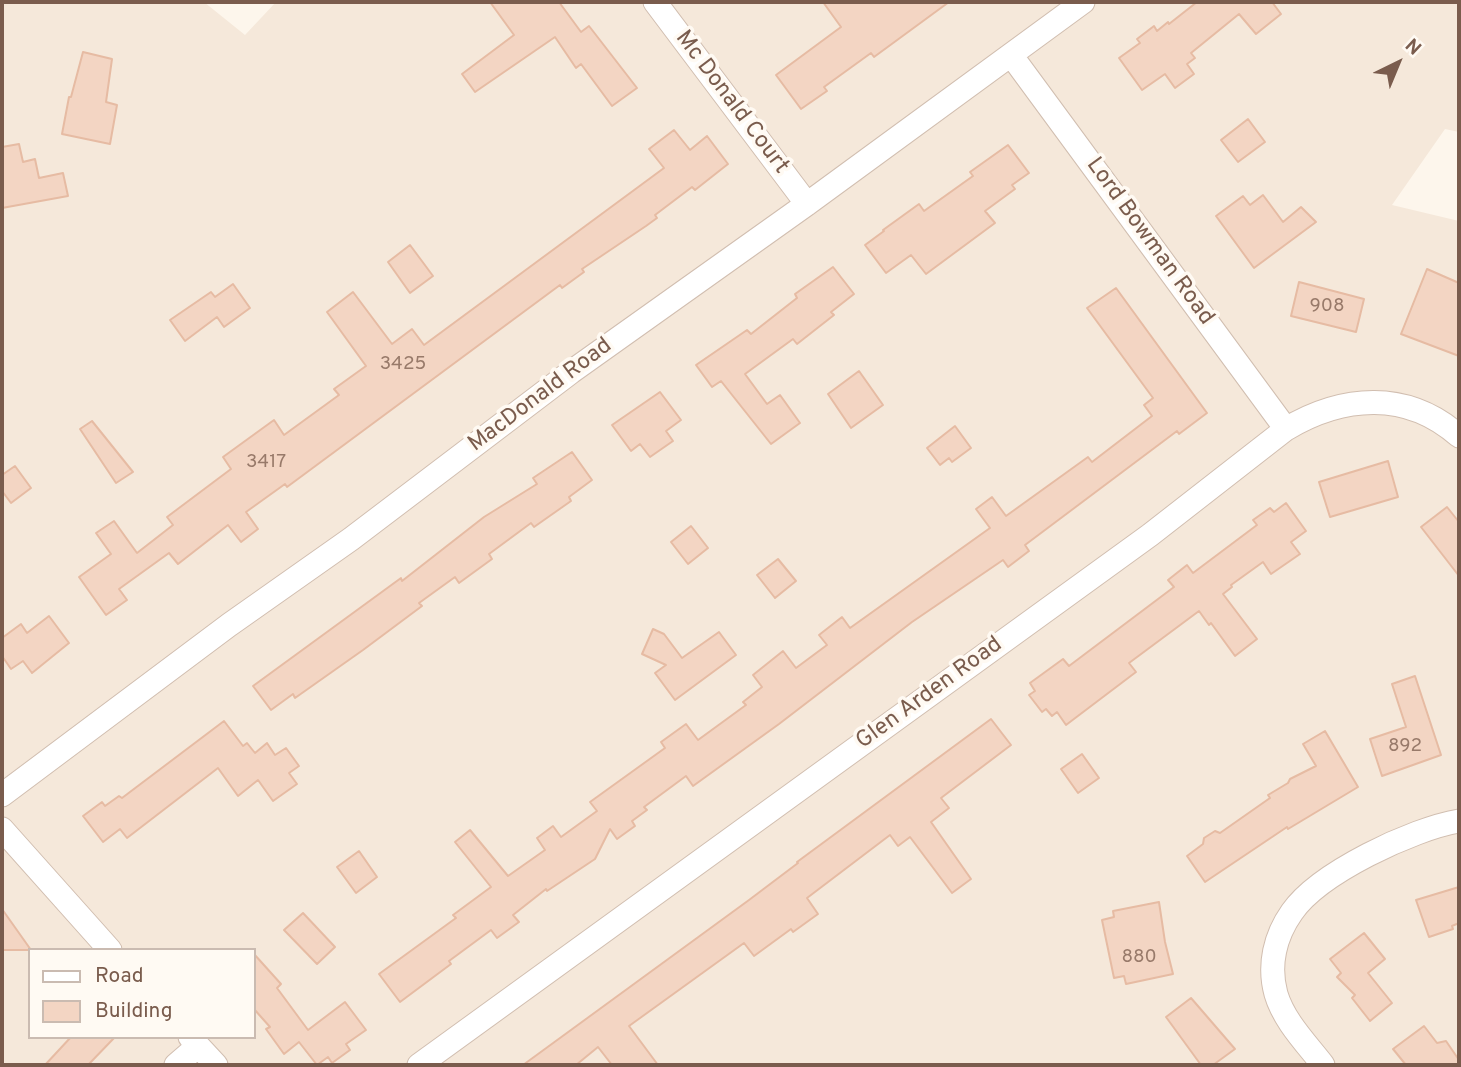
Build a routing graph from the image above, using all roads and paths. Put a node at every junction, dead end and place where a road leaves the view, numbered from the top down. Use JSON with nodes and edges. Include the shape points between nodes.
{"nodes":[{"id":1,"x":655,"y":2,"type":"edge"},
{"id":2,"x":1083,"y":2,"type":"edge"},
{"id":3,"x":1011,"y":55,"type":"junction"},
{"id":4,"x":807,"y":204,"type":"junction"},
{"id":5,"x":1286,"y":429,"type":"junction"},
{"id":6,"x":1459,"y":436,"type":"edge"},
{"id":7,"x":2,"y":795,"type":"edge"},
{"id":8,"x":1459,"y":821,"type":"edge"},
{"id":9,"x":2,"y":830,"type":"edge"},
{"id":10,"x":108,"y":948,"type":"edge"},
{"id":11,"x":194,"y":1042,"type":"edge"},
{"id":12,"x":177,"y":1065,"type":"edge"},
{"id":13,"x":216,"y":1065,"type":"edge"},
{"id":14,"x":419,"y":1065,"type":"edge"},
{"id":15,"x":1323,"y":1065,"type":"edge"}],
"edges":[{"from":1,"to":4,"type":"street","name":"Mc Donald Court"},
{"from":2,"to":3,"type":"street","name":"MacDonald Road"},
{"from":3,"to":4,"type":"street","name":"MacDonald Road"},
{"from":3,"to":5,"type":"street","name":"Lord Bowman Road"},
{"from":4,"to":7,"type":"street","name":"MacDonald Road","via":[[571,372]]},
{"from":5,"to":6,"type":"street","name":"Glen Arden Road","via":[[1311,414],[1361,402],[1395,404],[1423,413]]},
{"from":5,"to":14,"type":"street","name":"Glen Arden Road","via":[[1150,535]]},
{"from":8,"to":15,"type":"street","via":[[1405,837],[1363,857],[1323,883],[1292,911],[1275,944],[1272,969],[1276,993],[1286,1016]]},
{"from":9,"to":10,"type":"street"},
{"from":11,"to":12,"type":"street"},
{"from":11,"to":13,"type":"street"}]}
